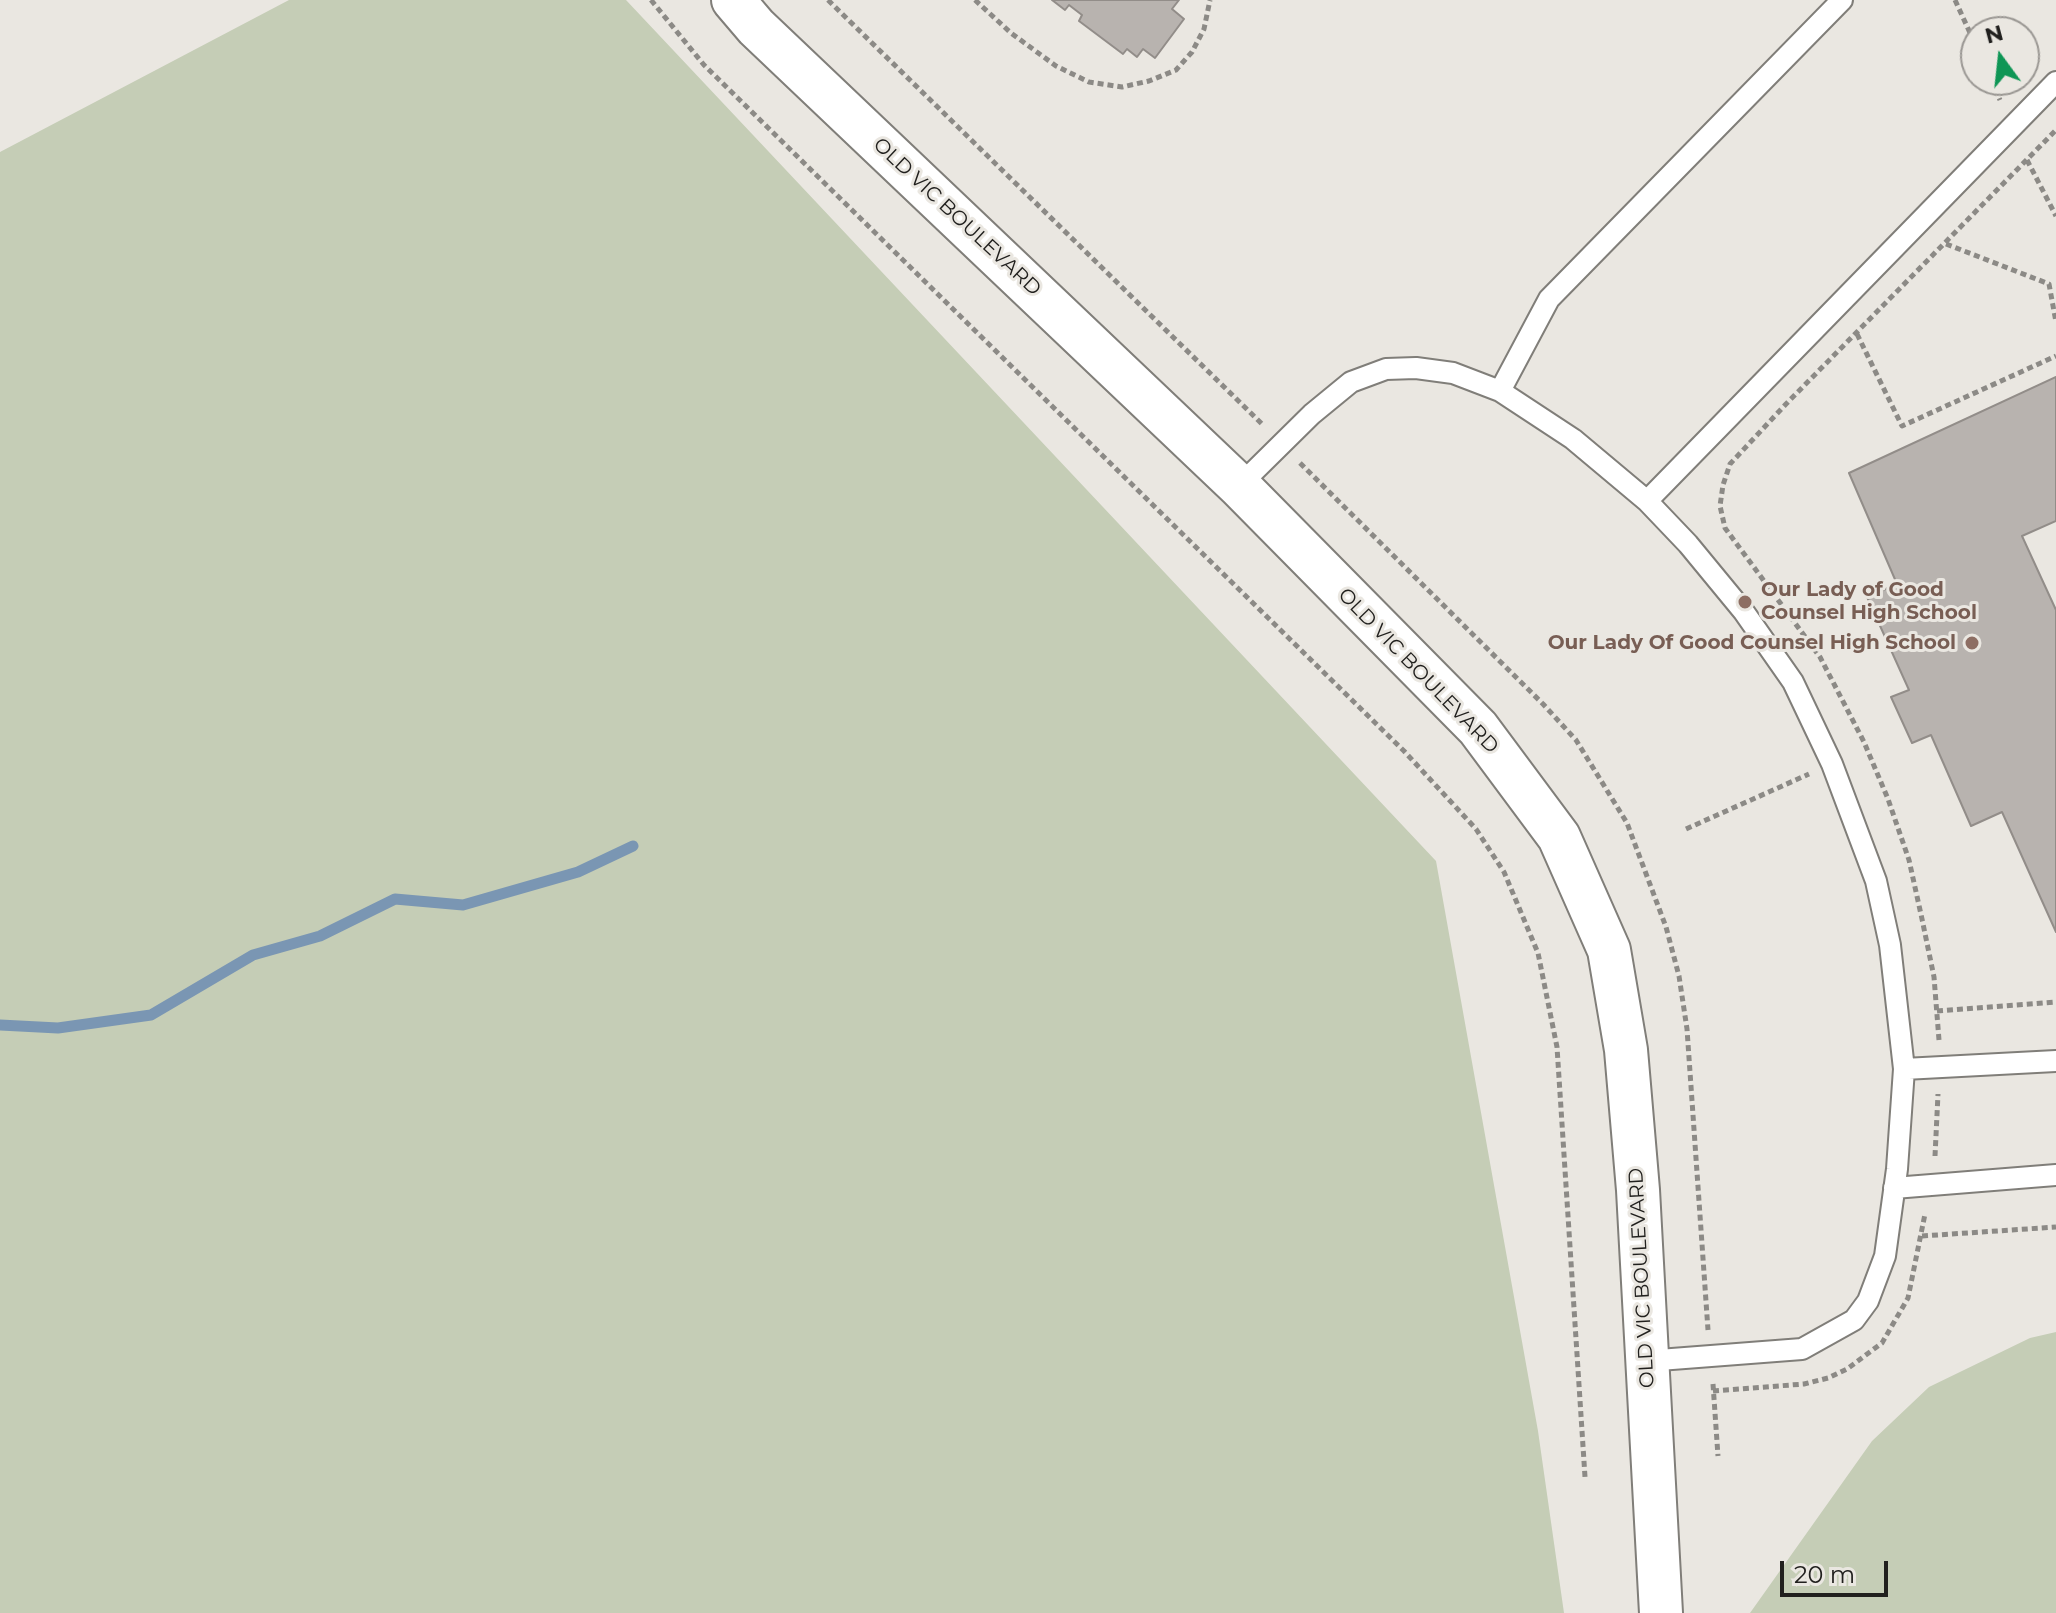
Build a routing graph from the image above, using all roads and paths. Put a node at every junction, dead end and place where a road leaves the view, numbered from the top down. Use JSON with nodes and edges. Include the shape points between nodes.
{"nodes":[{"id":1,"x":651,"y":0,"type":"edge"},
{"id":2,"x":733,"y":0,"type":"edge"},
{"id":3,"x":975,"y":0,"type":"edge"},
{"id":4,"x":1210,"y":0,"type":"edge"},
{"id":5,"x":1842,"y":0,"type":"edge"},
{"id":6,"x":2056,"y":82,"type":"edge"},
{"id":7,"x":2056,"y":130,"type":"edge"},
{"id":8,"x":1946,"y":244,"type":"junction"},
{"id":9,"x":2053,"y":283,"type":"edge"},
{"id":10,"x":2056,"y":322,"type":"edge"},
{"id":11,"x":1857,"y":334,"type":"junction"},
{"id":12,"x":2056,"y":356,"type":"edge"},
{"id":13,"x":1500,"y":391,"type":"junction"},
{"id":14,"x":1239,"y":486,"type":"junction"},
{"id":15,"x":1647,"y":501,"type":"junction"},
{"id":16,"x":1867,"y":749,"type":"junction"},
{"id":17,"x":1832,"y":764,"type":"junction"},
{"id":18,"x":1686,"y":829,"type":"dead end"},
{"id":19,"x":2056,"y":1002,"type":"edge"},
{"id":20,"x":1937,"y":1011,"type":"junction"},
{"id":21,"x":2056,"y":1061,"type":"edge"},
{"id":22,"x":1938,"y":1066,"type":"junction"},
{"id":23,"x":1904,"y":1069,"type":"junction"},
{"id":24,"x":2056,"y":1175,"type":"edge"},
{"id":25,"x":1930,"y":1184,"type":"junction"},
{"id":26,"x":1894,"y":1188,"type":"junction"},
{"id":27,"x":2056,"y":1227,"type":"edge"},
{"id":28,"x":1922,"y":1236,"type":"junction"},
{"id":29,"x":1646,"y":1361,"type":"junction"},
{"id":30,"x":1713,"y":1391,"type":"dead end"},
{"id":31,"x":1585,"y":1477,"type":"dead end"},
{"id":32,"x":1661,"y":1613,"type":"edge"}],
"edges":[{"from":1,"to":31,"type":"path","via":[[704,65],[1404,751],[1476,829],[1504,872],[1538,953],[1557,1047]]},
{"from":2,"to":14,"type":"street","name":"OLD VIC BOULEVARD"},
{"from":3,"to":4,"type":"path","via":[[1056,66],[1089,82],[1122,87],[1176,70],[1204,29]]},
{"from":5,"to":13,"type":"lane","via":[[1549,299]]},
{"from":6,"to":15,"type":"lane"},
{"from":7,"to":8,"type":"path"},
{"from":8,"to":9,"type":"path"},
{"from":8,"to":11,"type":"path"},
{"from":9,"to":10,"type":"path"},
{"from":11,"to":12,"type":"path","via":[[1902,426]]},
{"from":11,"to":16,"type":"path","via":[[1730,464],[1720,506],[1725,528],[1820,657]]},
{"from":13,"to":14,"type":"lane","via":[[1441,371],[1375,373],[1351,382],[1312,414]]},
{"from":13,"to":15,"type":"lane","via":[[1573,439]]},
{"from":14,"to":29,"type":"street","name":"OLD VIC BOULEVARD","via":[[1478,728],[1559,837],[1609,950],[1624,1038]]},
{"from":15,"to":17,"type":"lane","via":[[1744,612],[1793,682]]},
{"from":16,"to":17,"type":"path"},
{"from":16,"to":20,"type":"path","via":[[1909,860]]},
{"from":17,"to":18,"type":"path"},
{"from":17,"to":23,"type":"lane","via":[[1876,881],[1890,945]]},
{"from":19,"to":20,"type":"path"},
{"from":20,"to":22,"type":"path"},
{"from":21,"to":22,"type":"lane"},
{"from":22,"to":23,"type":"lane"},
{"from":22,"to":25,"type":"path","via":[[1937,1146]]},
{"from":23,"to":26,"type":"lane"},
{"from":24,"to":25,"type":"lane"},
{"from":25,"to":26,"type":"lane"},
{"from":25,"to":28,"type":"path"},
{"from":26,"to":29,"type":"lane","via":[[1885,1256],[1868,1301],[1854,1320],[1802,1349]]},
{"from":27,"to":28,"type":"path"},
{"from":28,"to":30,"type":"path","via":[[1908,1298],[1882,1343],[1864,1357],[1804,1384]]},
{"from":29,"to":32,"type":"street","name":"OLD VIC BOULEVARD"}]}
